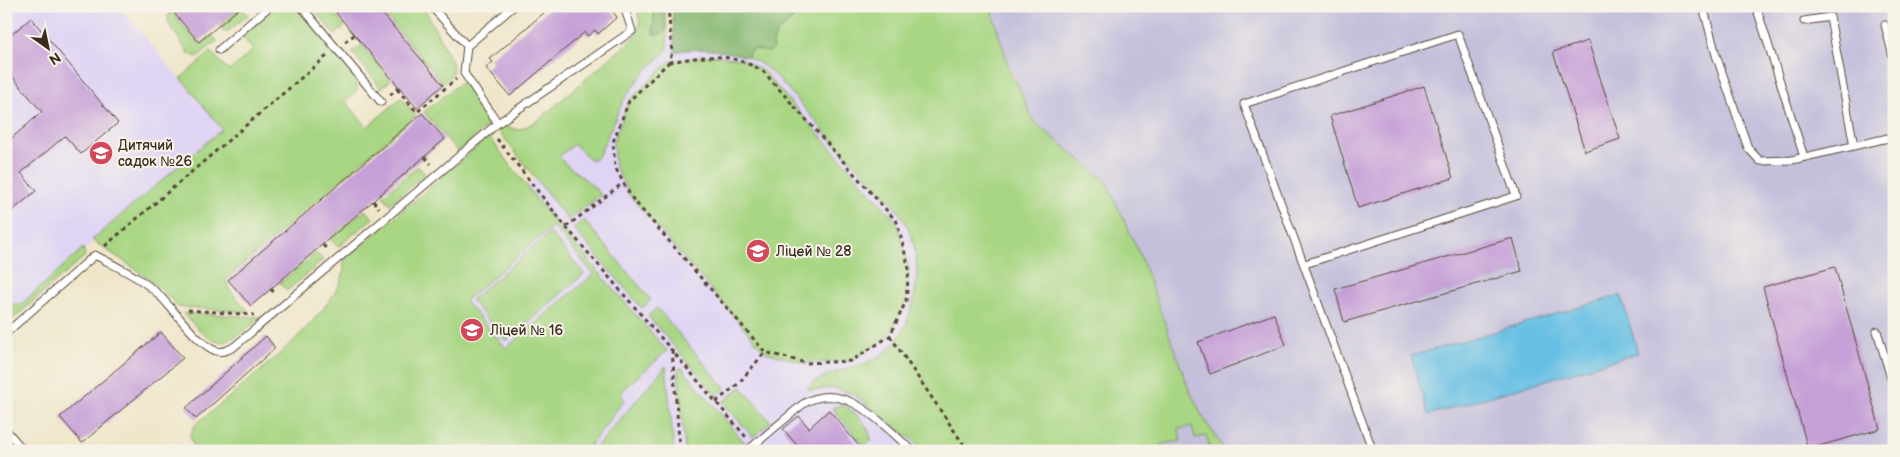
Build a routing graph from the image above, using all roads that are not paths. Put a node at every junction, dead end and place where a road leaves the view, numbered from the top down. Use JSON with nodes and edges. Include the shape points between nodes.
{"nodes":[{"id":1,"x":270,"y":6,"type":"edge"},
{"id":2,"x":301,"y":6,"type":"edge"},
{"id":3,"x":431,"y":6,"type":"edge"},
{"id":4,"x":514,"y":6,"type":"edge"},
{"id":5,"x":624,"y":6,"type":"edge"},
{"id":6,"x":1703,"y":6,"type":"edge"},
{"id":7,"x":1756,"y":6,"type":"edge"},
{"id":8,"x":1804,"y":21,"type":"dead end"},
{"id":9,"x":1885,"y":25,"type":"dead end"},
{"id":10,"x":466,"y":46,"type":"junction"},
{"id":11,"x":219,"y":50,"type":"dead end"},
{"id":12,"x":1894,"y":61,"type":"edge"},
{"id":13,"x":381,"y":102,"type":"dead end"},
{"id":14,"x":498,"y":124,"type":"junction"},
{"id":15,"x":1894,"y":138,"type":"edge"},
{"id":16,"x":1854,"y":146,"type":"junction"},
{"id":17,"x":1804,"y":157,"type":"junction"},
{"id":18,"x":1304,"y":264,"type":"junction"},
{"id":19,"x":1877,"y":331,"type":"dead end"},
{"id":20,"x":6,"y":333,"type":"edge"},
{"id":21,"x":1894,"y":388,"type":"edge"},
{"id":22,"x":6,"y":430,"type":"edge"},
{"id":23,"x":24,"y":451,"type":"edge"},
{"id":24,"x":747,"y":451,"type":"edge"},
{"id":25,"x":913,"y":451,"type":"edge"},
{"id":26,"x":1373,"y":451,"type":"edge"}],
"edges":[{"from":1,"to":11,"type":"lane"},
{"from":2,"to":13,"type":"lane"},
{"from":3,"to":10,"type":"lane"},
{"from":4,"to":10,"type":"lane"},
{"from":5,"to":14,"type":"lane","via":[[632,31]]},
{"from":6,"to":17,"type":"lane","via":[[1748,148],[1760,161]]},
{"from":7,"to":17,"type":"lane"},
{"from":8,"to":16,"type":"lane","via":[[1830,17]]},
{"from":9,"to":12,"type":"lane"},
{"from":10,"to":14,"type":"lane","via":[[464,73]]},
{"from":14,"to":20,"type":"lane","via":[[228,350],[215,350],[208,346],[158,293],[95,255]]},
{"from":15,"to":16,"type":"lane"},
{"from":16,"to":17,"type":"lane"},
{"from":18,"to":18,"type":"lane","via":[[1516,196],[1458,34],[1244,104]]},
{"from":18,"to":26,"type":"lane"},
{"from":19,"to":21,"type":"lane"},
{"from":22,"to":23,"type":"lane"},
{"from":24,"to":25,"type":"lane","via":[[812,398],[836,396],[854,403]]}]}
